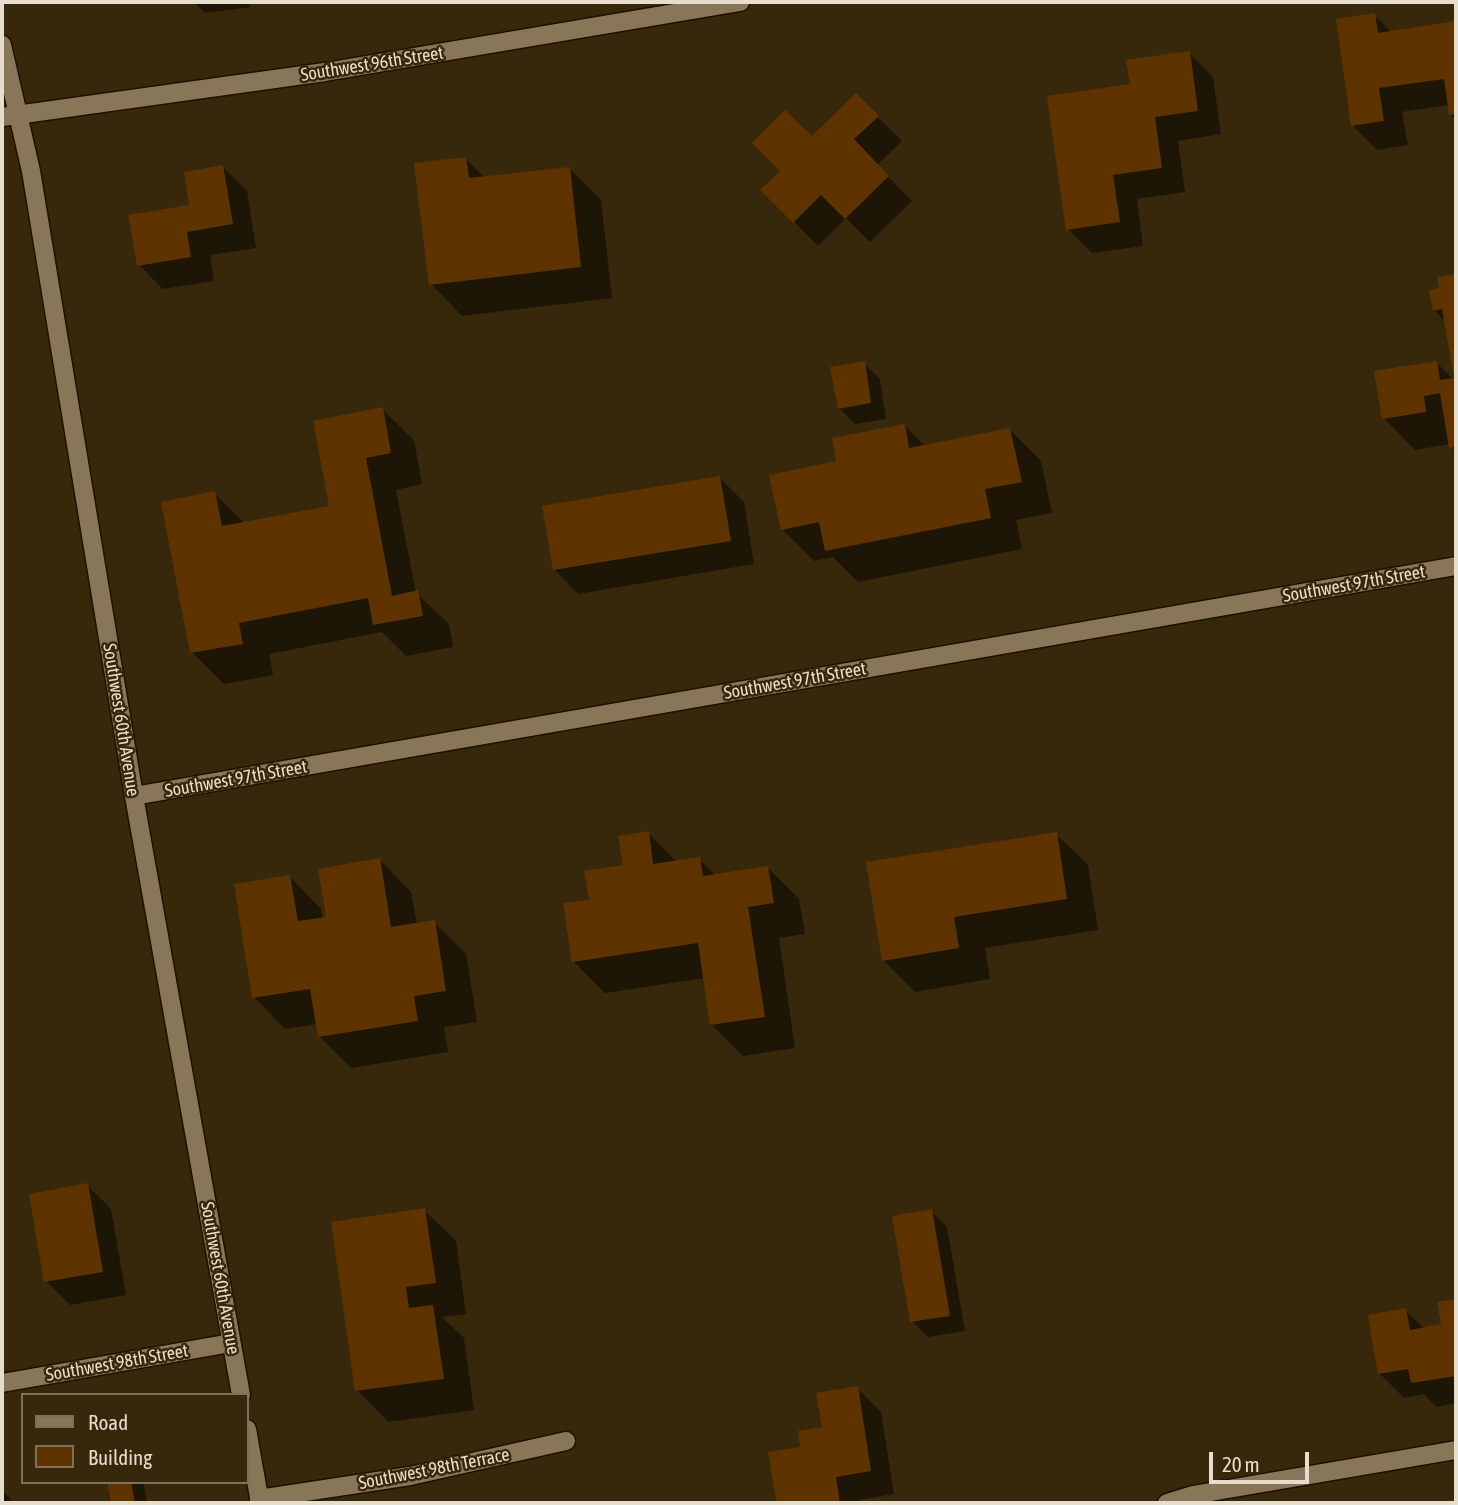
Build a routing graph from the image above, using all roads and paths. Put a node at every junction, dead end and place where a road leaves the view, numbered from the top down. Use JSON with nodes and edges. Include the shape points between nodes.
{"nodes":[{"id":1,"x":740,"y":2,"type":"edge"},
{"id":2,"x":2,"y":45,"type":"edge"},
{"id":3,"x":10,"y":116,"type":"edge"},
{"id":4,"x":1456,"y":566,"type":"edge"},
{"id":5,"x":134,"y":796,"type":"junction"},
{"id":6,"x":231,"y":1343,"type":"junction"},
{"id":7,"x":2,"y":1383,"type":"edge"},
{"id":8,"x":241,"y":1393,"type":"edge"},
{"id":9,"x":248,"y":1435,"type":"edge"},
{"id":10,"x":566,"y":1441,"type":"dead end"},
{"id":11,"x":1456,"y":1450,"type":"edge"},
{"id":12,"x":260,"y":1501,"type":"edge"},
{"id":13,"x":1167,"y":1503,"type":"edge"}],
"edges":[{"from":1,"to":3,"type":"street","name":"Southwest 96th Street","via":[[325,72]]},
{"from":2,"to":3,"type":"street","name":"Southwest 60th Avenue"},
{"from":3,"to":5,"type":"street","name":"Southwest 60th Avenue","via":[[31,171]]},
{"from":4,"to":5,"type":"street","name":"Southwest 97th Street"},
{"from":5,"to":6,"type":"street","name":"Southwest 60th Avenue"},
{"from":6,"to":7,"type":"street","name":"Southwest 98th Street"},
{"from":6,"to":8,"type":"street","name":"Southwest 60th Avenue"},
{"from":9,"to":12,"type":"street"},
{"from":10,"to":12,"type":"street","name":"Southwest 98th Terrace","via":[[410,1476]]},
{"from":11,"to":13,"type":"street"}]}
